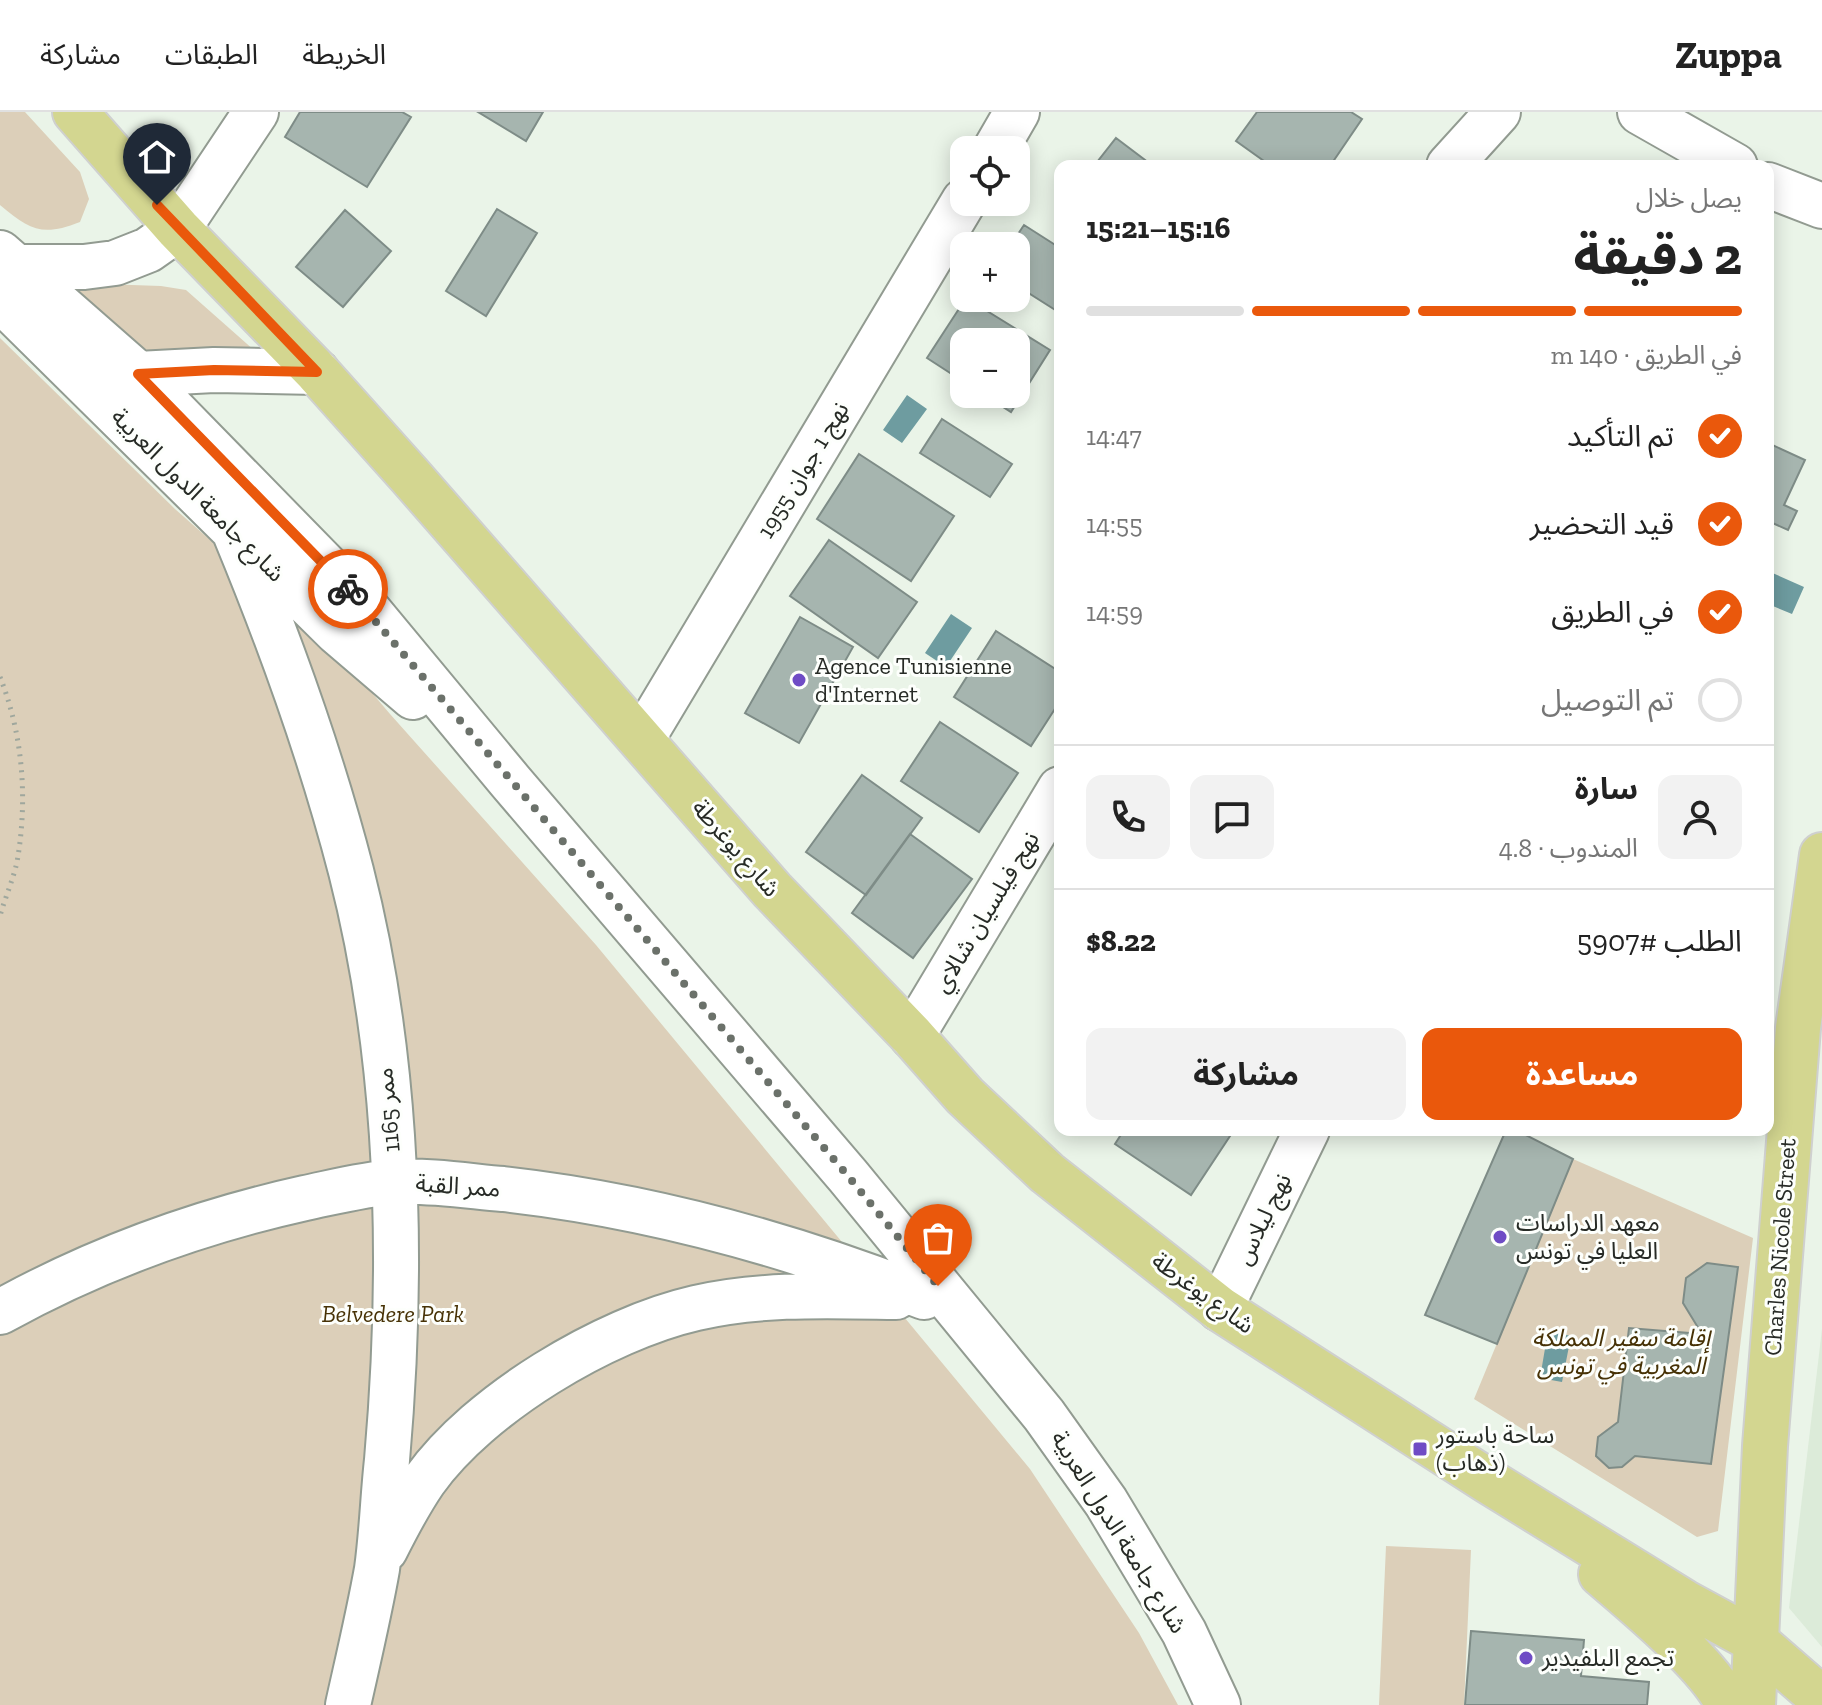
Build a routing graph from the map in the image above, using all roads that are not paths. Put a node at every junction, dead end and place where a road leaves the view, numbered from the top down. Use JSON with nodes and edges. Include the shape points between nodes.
{"nodes":[{"id":1,"x":75,"y":112,"type":"edge"},
{"id":2,"x":256,"y":112,"type":"edge"},
{"id":3,"x":1017,"y":112,"type":"edge"},
{"id":4,"x":1498,"y":112,"type":"edge"},
{"id":5,"x":1640,"y":112,"type":"edge"},
{"id":6,"x":1003,"y":136,"type":"edge"},
{"id":7,"x":1454,"y":160,"type":"edge"},
{"id":8,"x":1723,"y":160,"type":"edge"},
{"id":9,"x":1774,"y":187,"type":"edge"},
{"id":10,"x":1822,"y":206,"type":"edge"},
{"id":11,"x":955,"y":216,"type":"edge"},
{"id":12,"x":178,"y":229,"type":"junction"},
{"id":13,"x":4,"y":271,"type":"edge"},
{"id":14,"x":68,"y":366,"type":"junction"},
{"id":15,"x":317,"y":372,"type":"junction"},
{"id":16,"x":138,"y":374,"type":"junction"},
{"id":17,"x":235,"y":533,"type":"junction"},
{"id":18,"x":642,"y":739,"type":"junction"},
{"id":19,"x":510,"y":781,"type":"junction"},
{"id":20,"x":1054,"y":799,"type":"edge"},
{"id":21,"x":1822,"y":855,"type":"edge"},
{"id":22,"x":912,"y":1036,"type":"junction"},
{"id":23,"x":1304,"y":1136,"type":"edge"},
{"id":24,"x":394,"y":1182,"type":"junction"},
{"id":25,"x":940,"y":1302,"type":"junction"},
{"id":26,"x":1220,"y":1309,"type":"junction"},
{"id":27,"x":0,"y":1312,"type":"edge"},
{"id":28,"x":1488,"y":1481,"type":"junction"},
{"id":29,"x":377,"y":1568,"type":"junction"},
{"id":30,"x":1754,"y":1640,"type":"junction"},
{"id":31,"x":1822,"y":1699,"type":"edge"},
{"id":32,"x":348,"y":1705,"type":"edge"},
{"id":33,"x":1218,"y":1705,"type":"edge"},
{"id":34,"x":1728,"y":1705,"type":"edge"},
{"id":35,"x":1753,"y":1705,"type":"edge"}],
"edges":[{"from":1,"to":12,"type":"main road","name":"شارع يوغرطة"},
{"from":2,"to":12,"type":"street"},
{"from":3,"to":6,"type":"street"},
{"from":4,"to":7,"type":"street"},
{"from":5,"to":8,"type":"street"},
{"from":9,"to":10,"type":"street"},
{"from":11,"to":18,"type":"street","name":"نهج 1 جوان 1955"},
{"from":12,"to":13,"type":"street","via":[[148,250],[115,263]]},
{"from":12,"to":15,"type":"main road","name":"شارع يوغرطة"},
{"from":13,"to":14,"type":"street","name":"شارع جامعة الدول العربية"},
{"from":13,"to":16,"type":"street","name":"شارع جامعة الدول العربية"},
{"from":14,"to":16,"type":"street"},
{"from":14,"to":17,"type":"street","name":"شارع جامعة الدول العربية"},
{"from":15,"to":16,"type":"street"},
{"from":15,"to":18,"type":"main road","name":"شارع يوغرطة"},
{"from":16,"to":19,"type":"street","name":"شارع جامعة الدول العربية","via":[[364,605]]},
{"from":17,"to":19,"type":"street","name":"شارع جامعة الدول العربية","via":[[337,632]]},
{"from":17,"to":24,"type":"street","name":"ممر 1165","via":[[320,760],[351,872],[383,1049]]},
{"from":18,"to":22,"type":"main road","name":"شارع يوغرطة","via":[[772,890]]},
{"from":19,"to":25,"type":"street","name":"شارع جامعة الدول العربية","via":[[848,1176]]},
{"from":20,"to":22,"type":"street","name":"نهج فيلسيان شالاي"},
{"from":21,"to":30,"type":"main road","name":"Charles Nicole Street","via":[[1798,1028]]},
{"from":22,"to":26,"type":"main road","name":"شارع يوغرطة","via":[[965,1096],[1047,1173]]},
{"from":23,"to":26,"type":"street","name":"نهج ليلاس"},
{"from":24,"to":25,"type":"street","name":"ممر القبة","via":[[612,1203],[802,1252]]},
{"from":24,"to":27,"type":"street","name":"ممر القبة","via":[[239,1213],[175,1233],[97,1263]]},
{"from":24,"to":29,"type":"street","name":"ممر 1165","via":[[392,1401]]},
{"from":25,"to":29,"type":"street","via":[[750,1300],[695,1308],[583,1351],[490,1413],[457,1445],[425,1480]]},
{"from":25,"to":33,"type":"street","name":"شارع جامعة الدول العربية","via":[[1044,1415],[1106,1502],[1184,1632]]},
{"from":26,"to":28,"type":"main road","name":"شارع يوغرطة"},
{"from":28,"to":30,"type":"main road","name":"شارع يوغرطة"},
{"from":28,"to":34,"type":"main road","name":"شارع يوغرطة","via":[[1604,1576],[1698,1663]]},
{"from":29,"to":32,"type":"street","name":"ممر 1165"},
{"from":30,"to":31,"type":"main road","name":"شارع يوغرطة"},
{"from":30,"to":35,"type":"main road","name":"Charles Nicole Street"}]}
